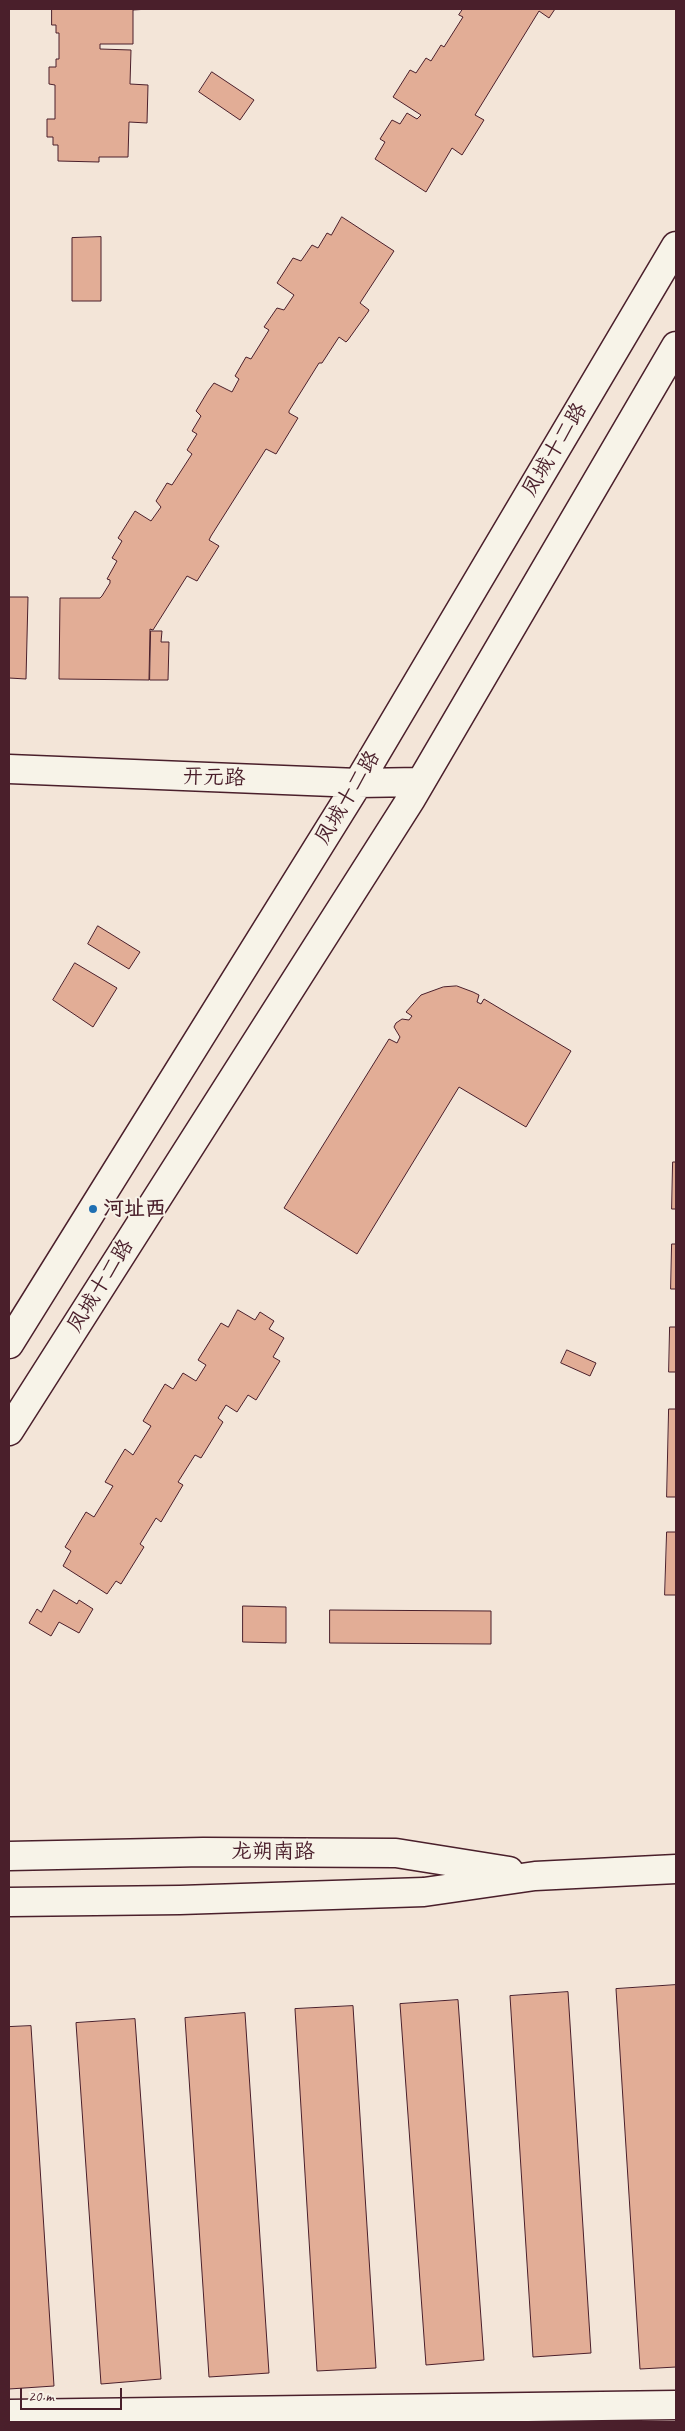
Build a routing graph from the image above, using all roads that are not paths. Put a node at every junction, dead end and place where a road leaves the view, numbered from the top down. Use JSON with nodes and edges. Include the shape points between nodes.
{"nodes":[{"id":1,"x":676,"y":246,"type":"edge"},
{"id":2,"x":676,"y":346,"type":"edge"},
{"id":3,"x":9,"y":769,"type":"edge"},
{"id":4,"x":420,"y":782,"type":"junction"},
{"id":5,"x":358,"y":783,"type":"junction"},
{"id":6,"x":9,"y":1344,"type":"edge"},
{"id":7,"x":9,"y":1431,"type":"edge"},
{"id":8,"x":9,"y":1856,"type":"edge"},
{"id":9,"x":676,"y":1869,"type":"edge"},
{"id":10,"x":535,"y":1876,"type":"junction"},
{"id":11,"x":9,"y":1902,"type":"edge"},
{"id":12,"x":676,"y":2406,"type":"edge"},
{"id":13,"x":9,"y":2414,"type":"edge"},
{"id":14,"x":590,"y":2415,"type":"edge"}],
"edges":[{"from":1,"to":5,"type":"street","name":"凤城十二路"},
{"from":2,"to":4,"type":"street","name":"凤城十二路"},
{"from":3,"to":5,"type":"street","name":"开元路"},
{"from":4,"to":5,"type":"street","name":"开元路"},
{"from":4,"to":7,"type":"street","name":"凤城十二路"},
{"from":5,"to":6,"type":"street","name":"凤城十二路"},
{"from":8,"to":10,"type":"street","name":"龙朔南路","via":[[396,1853]]},
{"from":9,"to":10,"type":"street","name":"龙朔南路"},
{"from":10,"to":11,"type":"street","name":"龙朔南路","via":[[424,1892]]},
{"from":12,"to":14,"type":"street"},
{"from":13,"to":14,"type":"street"}]}
